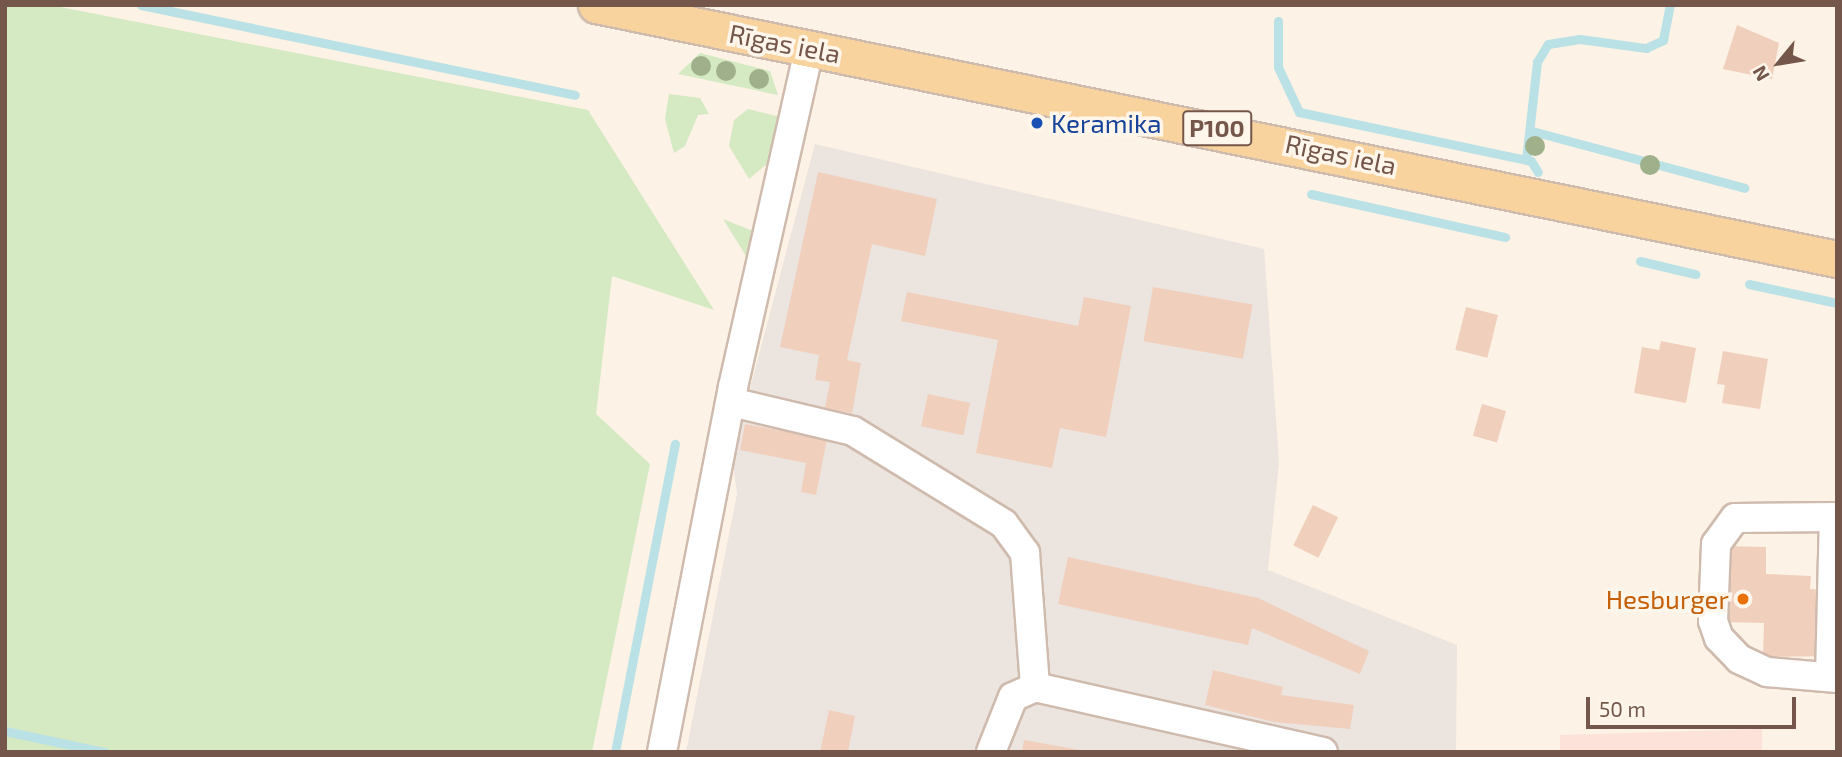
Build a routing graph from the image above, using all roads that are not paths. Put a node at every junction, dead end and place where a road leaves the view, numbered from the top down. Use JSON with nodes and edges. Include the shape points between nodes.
{"nodes":[{"id":1,"x":596,"y":5,"type":"edge"},
{"id":2,"x":809,"y":49,"type":"junction"},
{"id":3,"x":1837,"y":259,"type":"edge"},
{"id":4,"x":730,"y":402,"type":"junction"},
{"id":5,"x":1835,"y":517,"type":"edge"},
{"id":6,"x":1833,"y":678,"type":"edge"},
{"id":7,"x":1035,"y":687,"type":"junction"},
{"id":8,"x":662,"y":752,"type":"edge"},
{"id":9,"x":991,"y":752,"type":"edge"},
{"id":10,"x":1323,"y":752,"type":"edge"}],
"edges":[{"from":1,"to":2,"type":"main road","name":"Rīgas iela","number":"P100"},
{"from":2,"to":3,"type":"main road","name":"Rīgas iela","number":"P100"},
{"from":2,"to":4,"type":"street"},
{"from":4,"to":7,"type":"street","via":[[853,431],[1004,524],[1025,552]]},
{"from":4,"to":8,"type":"street"},
{"from":5,"to":6,"type":"street"},
{"from":5,"to":6,"type":"street","via":[[1735,518],[1716,544],[1719,638],[1739,659],[1767,672]]},
{"from":7,"to":9,"type":"street","via":[[1013,697]]},
{"from":7,"to":10,"type":"street"}]}
